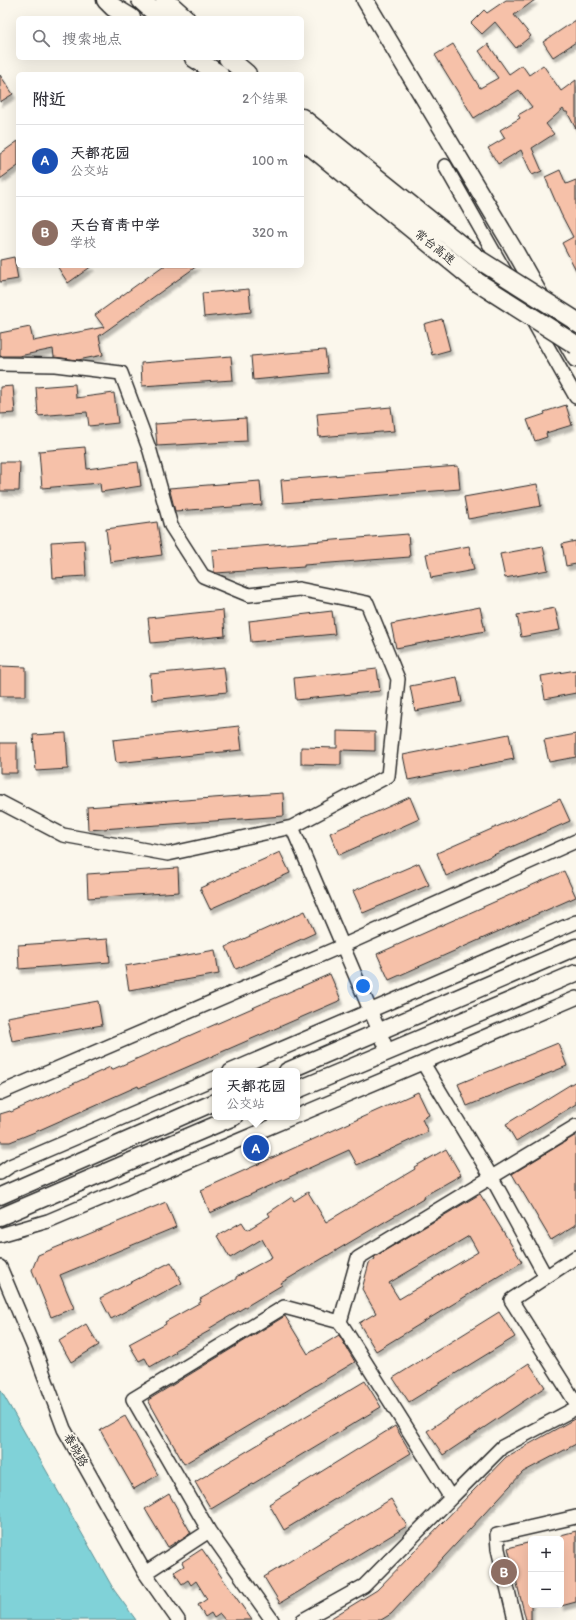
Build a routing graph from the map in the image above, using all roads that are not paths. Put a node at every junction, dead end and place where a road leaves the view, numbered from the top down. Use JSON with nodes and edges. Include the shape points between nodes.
{"nodes":[{"id":1,"x":106,"y":0,"type":"edge"},
{"id":2,"x":141,"y":0,"type":"edge"},
{"id":3,"x":165,"y":0,"type":"edge"},
{"id":4,"x":365,"y":0,"type":"edge"},
{"id":5,"x":128,"y":16,"type":"edge"},
{"id":6,"x":159,"y":16,"type":"edge"},
{"id":7,"x":183,"y":16,"type":"edge"},
{"id":8,"x":197,"y":60,"type":"edge"},
{"id":9,"x":206,"y":60,"type":"edge"},
{"id":10,"x":230,"y":60,"type":"edge"},
{"id":11,"x":218,"y":72,"type":"edge"},
{"id":12,"x":219,"y":72,"type":"edge"},
{"id":13,"x":245,"y":72,"type":"edge"},
{"id":14,"x":304,"y":120,"type":"edge"},
{"id":15,"x":304,"y":142,"type":"edge"},
{"id":16,"x":445,"y":166,"type":"dead end"},
{"id":17,"x":576,"y":321,"type":"edge"},
{"id":18,"x":576,"y":345,"type":"edge"},
{"id":19,"x":576,"y":359,"type":"edge"},
{"id":20,"x":0,"y":364,"type":"edge"},
{"id":21,"x":576,"y":397,"type":"edge"},
{"id":22,"x":0,"y":802,"type":"edge"},
{"id":23,"x":292,"y":827,"type":"junction"},
{"id":24,"x":576,"y":841,"type":"edge"},
{"id":25,"x":576,"y":922,"type":"edge"},
{"id":26,"x":342,"y":946,"type":"junction"},
{"id":27,"x":576,"y":947,"type":"edge"},
{"id":28,"x":576,"y":973,"type":"edge"},
{"id":29,"x":576,"y":998,"type":"edge"},
{"id":30,"x":370,"y":1010,"type":"junction"},
{"id":31,"x":379,"y":1031,"type":"junction"},
{"id":32,"x":388,"y":1052,"type":"junction"},
{"id":33,"x":423,"y":1063,"type":"junction"},
{"id":34,"x":237,"y":1068,"type":"edge"},
{"id":35,"x":294,"y":1068,"type":"edge"},
{"id":36,"x":212,"y":1079,"type":"edge"},
{"id":37,"x":300,"y":1089,"type":"edge"},
{"id":38,"x":0,"y":1093,"type":"edge"},
{"id":39,"x":212,"y":1103,"type":"edge"},
{"id":40,"x":300,"y":1115,"type":"edge"},
{"id":41,"x":227,"y":1120,"type":"edge"},
{"id":42,"x":287,"y":1120,"type":"edge"},
{"id":43,"x":576,"y":1126,"type":"edge"},
{"id":44,"x":0,"y":1174,"type":"edge"},
{"id":45,"x":492,"y":1178,"type":"junction"},
{"id":46,"x":0,"y":1196,"type":"edge"},
{"id":47,"x":0,"y":1217,"type":"edge"},
{"id":48,"x":0,"y":1235,"type":"edge"},
{"id":49,"x":576,"y":1257,"type":"edge"},
{"id":50,"x":0,"y":1267,"type":"edge"},
{"id":51,"x":546,"y":1277,"type":"junction"},
{"id":52,"x":340,"y":1322,"type":"junction"},
{"id":53,"x":576,"y":1403,"type":"edge"},
{"id":54,"x":576,"y":1408,"type":"edge"},
{"id":55,"x":451,"y":1498,"type":"junction"},
{"id":56,"x":576,"y":1517,"type":"edge"},
{"id":57,"x":209,"y":1531,"type":"junction"},
{"id":58,"x":145,"y":1573,"type":"junction"},
{"id":59,"x":178,"y":1620,"type":"edge"},
{"id":60,"x":272,"y":1620,"type":"edge"},
{"id":61,"x":303,"y":1620,"type":"edge"},
{"id":62,"x":515,"y":1620,"type":"edge"}],
"edges":[{"from":1,"to":5,"type":"highway"},
{"from":2,"to":6,"type":"highway"},
{"from":3,"to":7,"type":"highway"},
{"from":4,"to":19,"type":"main road","via":[[515,251]]},
{"from":8,"to":11,"type":"highway"},
{"from":9,"to":12,"type":"highway"},
{"from":10,"to":13,"type":"highway"},
{"from":14,"to":17,"type":"highway","name":"常台高速","bridge":true,"via":[[478,259]]},
{"from":15,"to":18,"type":"highway","name":"常台高速","bridge":true,"via":[[477,282]]},
{"from":16,"to":21,"type":"street"},
{"from":20,"to":23,"type":"street","via":[[55,365],[121,373],[150,451],[171,526],[203,576],[249,595],[300,589],[367,603],[398,678],[388,776]]},
{"from":22,"to":23,"type":"street","via":[[63,835],[168,854]]},
{"from":23,"to":26,"type":"street"},
{"from":24,"to":26,"type":"street"},
{"from":25,"to":30,"type":"street"},
{"from":26,"to":30,"type":"street"},
{"from":26,"to":38,"type":"street"},
{"from":27,"to":31,"type":"main road"},
{"from":28,"to":32,"type":"main road"},
{"from":29,"to":33,"type":"street"},
{"from":30,"to":31,"type":"street"},
{"from":30,"to":34,"type":"street"},
{"from":31,"to":32,"type":"street"},
{"from":31,"to":35,"type":"main road"},
{"from":32,"to":37,"type":"main road"},
{"from":33,"to":40,"type":"street"},
{"from":33,"to":45,"type":"street"},
{"from":36,"to":44,"type":"street","via":[[10,1166]]},
{"from":39,"to":46,"type":"main road"},
{"from":41,"to":47,"type":"main road"},
{"from":42,"to":48,"type":"street","via":[[48,1221]]},
{"from":43,"to":45,"type":"street"},
{"from":45,"to":51,"type":"street"},
{"from":45,"to":52,"type":"street","via":[[358,1258]]},
{"from":49,"to":51,"type":"street"},
{"from":50,"to":58,"type":"street","name":"春晓路","via":[[64,1429]]},
{"from":51,"to":53,"type":"street","via":[[511,1300]]},
{"from":52,"to":55,"type":"street"},
{"from":52,"to":57,"type":"street","via":[[284,1307],[133,1399]]},
{"from":54,"to":55,"type":"street","via":[[502,1447]]},
{"from":55,"to":61,"type":"street","via":[[364,1586]]},
{"from":56,"to":62,"type":"street","via":[[497,1535],[498,1550]]},
{"from":57,"to":58,"type":"street"},
{"from":57,"to":60,"type":"street"},
{"from":58,"to":59,"type":"street","name":"春晓路"}]}
